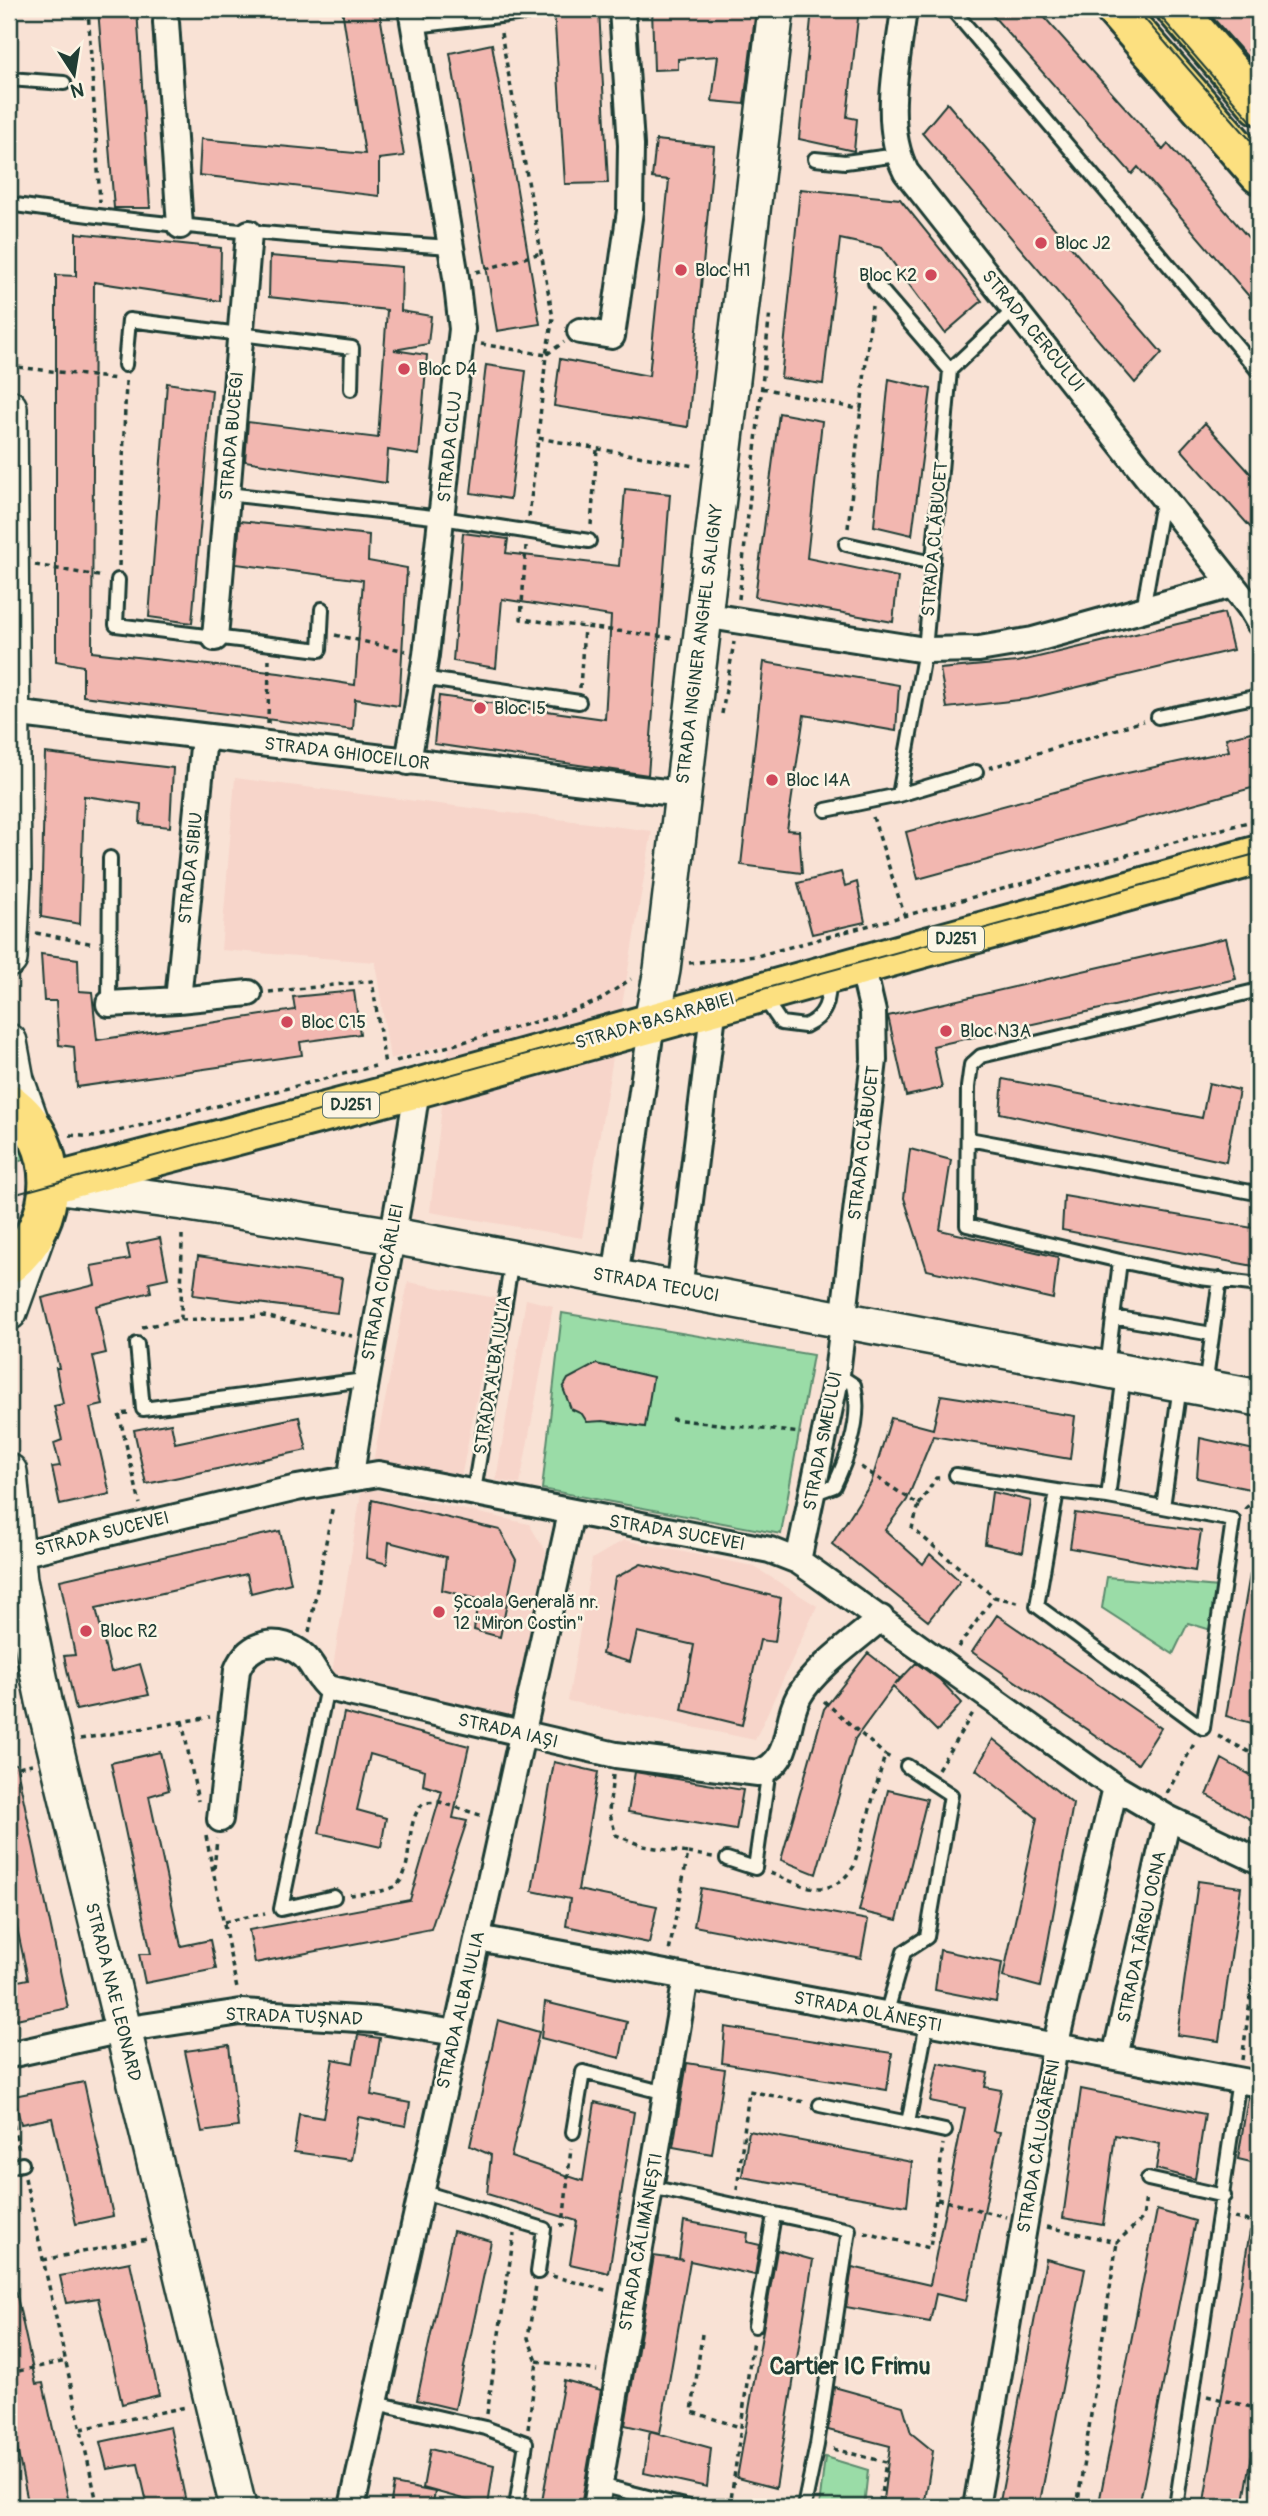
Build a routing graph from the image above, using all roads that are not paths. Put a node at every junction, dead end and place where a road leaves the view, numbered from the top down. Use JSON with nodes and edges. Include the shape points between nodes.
{"nodes":[{"id":1,"x":622,"y":9,"type":"edge"},
{"id":2,"x":776,"y":9,"type":"edge"},
{"id":3,"x":904,"y":9,"type":"edge"},
{"id":4,"x":952,"y":9,"type":"edge"},
{"id":5,"x":1176,"y":9,"type":"edge"},
{"id":6,"x":1125,"y":12,"type":"edge"},
{"id":7,"x":525,"y":13,"type":"dead end"},
{"id":8,"x":413,"y":17,"type":"edge"},
{"id":9,"x":166,"y":22,"type":"dead end"},
{"id":10,"x":9,"y":79,"type":"edge"},
{"id":11,"x":64,"y":83,"type":"dead end"},
{"id":12,"x":1259,"y":105,"type":"edge"},
{"id":13,"x":898,"y":155,"type":"junction"},
{"id":14,"x":815,"y":159,"type":"dead end"},
{"id":15,"x":1259,"y":174,"type":"edge"},
{"id":16,"x":9,"y":204,"type":"edge"},
{"id":17,"x":180,"y":226,"type":"junction"},
{"id":18,"x":249,"y":233,"type":"junction"},
{"id":19,"x":451,"y":247,"type":"junction"},
{"id":20,"x":874,"y":283,"type":"road end"},
{"id":21,"x":1016,"y":308,"type":"junction"},
{"id":22,"x":580,"y":331,"type":"dead end"},
{"id":23,"x":241,"y":335,"type":"junction"},
{"id":24,"x":125,"y":365,"type":"road end"},
{"id":25,"x":950,"y":370,"type":"junction"},
{"id":26,"x":1259,"y":372,"type":"edge"},
{"id":27,"x":351,"y":389,"type":"dead end"},
{"id":28,"x":9,"y":408,"type":"edge"},
{"id":29,"x":227,"y":494,"type":"junction"},
{"id":30,"x":1160,"y":513,"type":"dead end"},
{"id":31,"x":442,"y":518,"type":"junction"},
{"id":32,"x":589,"y":541,"type":"road end"},
{"id":33,"x":846,"y":544,"type":"road end"},
{"id":34,"x":9,"y":560,"type":"edge"},
{"id":35,"x":933,"y":563,"type":"junction"},
{"id":36,"x":118,"y":580,"type":"road end"},
{"id":37,"x":1232,"y":585,"type":"junction"},
{"id":38,"x":323,"y":609,"type":"dead end"},
{"id":39,"x":1143,"y":610,"type":"junction"},
{"id":40,"x":1259,"y":623,"type":"edge"},
{"id":41,"x":702,"y":628,"type":"junction"},
{"id":42,"x":215,"y":638,"type":"junction"},
{"id":43,"x":925,"y":650,"type":"junction"},
{"id":44,"x":424,"y":666,"type":"junction"},
{"id":45,"x":1259,"y":696,"type":"edge"},
{"id":46,"x":579,"y":702,"type":"road end"},
{"id":47,"x":12,"y":713,"type":"junction"},
{"id":48,"x":1158,"y":717,"type":"road end"},
{"id":49,"x":204,"y":737,"type":"junction"},
{"id":50,"x":408,"y":762,"type":"junction"},
{"id":51,"x":976,"y":772,"type":"road end"},
{"id":52,"x":682,"y":794,"type":"junction"},
{"id":53,"x":899,"y":795,"type":"junction"},
{"id":54,"x":826,"y":810,"type":"dead end"},
{"id":55,"x":1259,"y":855,"type":"edge"},
{"id":56,"x":110,"y":858,"type":"dead end"},
{"id":57,"x":10,"y":945,"type":"edge"},
{"id":58,"x":846,"y":969,"type":"junction"},
{"id":59,"x":1259,"y":990,"type":"edge"},
{"id":60,"x":249,"y":993,"type":"road end"},
{"id":61,"x":178,"y":1000,"type":"junction"},
{"id":62,"x":109,"y":1004,"type":"joint"},
{"id":63,"x":714,"y":1004,"type":"junction"},
{"id":64,"x":652,"y":1022,"type":"junction"},
{"id":65,"x":9,"y":1042,"type":"edge"},
{"id":66,"x":397,"y":1082,"type":"junction"},
{"id":67,"x":9,"y":1103,"type":"edge"},
{"id":68,"x":49,"y":1130,"type":"junction"},
{"id":69,"x":969,"y":1139,"type":"junction"},
{"id":70,"x":50,"y":1184,"type":"junction"},
{"id":71,"x":1259,"y":1191,"type":"edge"},
{"id":72,"x":38,"y":1230,"type":"junction"},
{"id":73,"x":393,"y":1236,"type":"junction"},
{"id":74,"x":512,"y":1260,"type":"junction"},
{"id":75,"x":1120,"y":1261,"type":"junction"},
{"id":76,"x":9,"y":1264,"type":"edge"},
{"id":77,"x":615,"y":1278,"type":"junction"},
{"id":78,"x":1220,"y":1279,"type":"junction"},
{"id":79,"x":1251,"y":1284,"type":"dead end"},
{"id":80,"x":679,"y":1290,"type":"junction"},
{"id":81,"x":9,"y":1312,"type":"edge"},
{"id":82,"x":1113,"y":1317,"type":"junction"},
{"id":83,"x":843,"y":1321,"type":"junction"},
{"id":84,"x":1212,"y":1334,"type":"junction"},
{"id":85,"x":137,"y":1344,"type":"road end"},
{"id":86,"x":1116,"y":1370,"type":"junction"},
{"id":87,"x":837,"y":1374,"type":"junction"},
{"id":88,"x":364,"y":1380,"type":"junction"},
{"id":89,"x":1193,"y":1384,"type":"junction"},
{"id":90,"x":1259,"y":1398,"type":"edge"},
{"id":91,"x":9,"y":1472,"type":"edge"},
{"id":92,"x":956,"y":1475,"type":"road end"},
{"id":93,"x":344,"y":1478,"type":"junction"},
{"id":94,"x":474,"y":1491,"type":"junction"},
{"id":95,"x":1057,"y":1491,"type":"junction"},
{"id":96,"x":812,"y":1494,"type":"junction"},
{"id":97,"x":1108,"y":1497,"type":"junction"},
{"id":98,"x":1163,"y":1507,"type":"junction"},
{"id":99,"x":571,"y":1513,"type":"junction"},
{"id":100,"x":16,"y":1555,"type":"junction"},
{"id":101,"x":798,"y":1561,"type":"junction"},
{"id":102,"x":881,"y":1618,"type":"junction"},
{"id":103,"x":327,"y":1687,"type":"junction"},
{"id":104,"x":521,"y":1735,"type":"junction"},
{"id":105,"x":907,"y":1766,"type":"road end"},
{"id":106,"x":769,"y":1769,"type":"junction"},
{"id":107,"x":1115,"y":1787,"type":"junction"},
{"id":108,"x":1163,"y":1815,"type":"junction"},
{"id":109,"x":208,"y":1818,"type":"road end"},
{"id":110,"x":727,"y":1859,"type":"road end"},
{"id":111,"x":1259,"y":1861,"type":"edge"},
{"id":112,"x":334,"y":1897,"type":"road end"},
{"id":113,"x":478,"y":1938,"type":"junction"},
{"id":114,"x":676,"y":1975,"type":"junction"},
{"id":115,"x":887,"y":2015,"type":"junction"},
{"id":116,"x":927,"y":2023,"type":"junction"},
{"id":117,"x":122,"y":2030,"type":"junction"},
{"id":118,"x":456,"y":2033,"type":"junction"},
{"id":119,"x":1055,"y":2047,"type":"junction"},
{"id":120,"x":9,"y":2055,"type":"edge"},
{"id":121,"x":1115,"y":2057,"type":"junction"},
{"id":122,"x":1249,"y":2082,"type":"edge"},
{"id":123,"x":666,"y":2093,"type":"junction"},
{"id":124,"x":820,"y":2105,"type":"road end"},
{"id":125,"x":908,"y":2123,"type":"junction"},
{"id":126,"x":945,"y":2131,"type":"road end"},
{"id":127,"x":573,"y":2132,"type":"road end"},
{"id":128,"x":22,"y":2164,"type":"road end"},
{"id":129,"x":9,"y":2167,"type":"edge"},
{"id":130,"x":1148,"y":2179,"type":"road end"},
{"id":131,"x":650,"y":2187,"type":"junction"},
{"id":132,"x":420,"y":2191,"type":"junction"},
{"id":133,"x":1224,"y":2196,"type":"junction"},
{"id":134,"x":774,"y":2215,"type":"junction"},
{"id":135,"x":538,"y":2272,"type":"road end"},
{"id":136,"x":755,"y":2326,"type":"road end"},
{"id":137,"x":376,"y":2403,"type":"junction"},
{"id":138,"x":598,"y":2496,"type":"edge"},
{"id":139,"x":238,"y":2507,"type":"edge"},
{"id":140,"x":352,"y":2507,"type":"edge"},
{"id":141,"x":516,"y":2507,"type":"edge"},
{"id":142,"x":688,"y":2507,"type":"edge"},
{"id":143,"x":804,"y":2507,"type":"edge"},
{"id":144,"x":976,"y":2507,"type":"edge"},
{"id":145,"x":1176,"y":2507,"type":"edge"}],
"edges":[{"from":1,"to":22,"type":"street","via":[[631,145],[630,211],[612,336]]},
{"from":2,"to":41,"type":"main road","name":"STRADA INGINER ANGHEL SALIGNY"},
{"from":3,"to":13,"type":"street","name":"STRADA CERCULUI","via":[[893,103]]},
{"from":4,"to":26,"type":"lane"},
{"from":5,"to":12,"type":"main road"},
{"from":6,"to":15,"type":"main road"},
{"from":7,"to":8,"type":"lane"},
{"from":8,"to":19,"type":"street","name":"STRADA CLUJ"},
{"from":9,"to":17,"type":"street"},
{"from":10,"to":11,"type":"lane"},
{"from":13,"to":14,"type":"lane","via":[[845,162]]},
{"from":13,"to":21,"type":"street","name":"STRADA CERCULUI","via":[[927,201]]},
{"from":16,"to":17,"type":"lane"},
{"from":17,"to":18,"type":"lane"},
{"from":18,"to":19,"type":"lane"},
{"from":18,"to":23,"type":"street","name":"STRADA BUCEGI"},
{"from":19,"to":31,"type":"street","name":"STRADA CLUJ","via":[[461,341]]},
{"from":20,"to":25,"type":"lane"},
{"from":21,"to":25,"type":"lane"},
{"from":21,"to":37,"type":"street","name":"STRADA CERCULUI"},
{"from":23,"to":24,"type":"lane","via":[[129,320]]},
{"from":23,"to":27,"type":"lane","via":[[352,348]]},
{"from":23,"to":29,"type":"street","name":"STRADA BUCEGI"},
{"from":25,"to":35,"type":"lane","name":"STRADA CLĂBUCET"},
{"from":28,"to":34,"type":"main road"},
{"from":29,"to":31,"type":"lane"},
{"from":29,"to":42,"type":"street","name":"STRADA BUCEGI"},
{"from":30,"to":39,"type":"lane"},
{"from":31,"to":32,"type":"lane"},
{"from":31,"to":44,"type":"street","name":"STRADA CLUJ"},
{"from":33,"to":35,"type":"lane"},
{"from":34,"to":47,"type":"main road"},
{"from":35,"to":43,"type":"lane","name":"STRADA CLĂBUCET"},
{"from":36,"to":42,"type":"lane","via":[[116,625]]},
{"from":37,"to":39,"type":"street"},
{"from":37,"to":40,"type":"street","name":"STRADA CERCULUI"},
{"from":38,"to":42,"type":"lane","via":[[320,650]]},
{"from":39,"to":43,"type":"street","via":[[1033,640],[979,649]]},
{"from":41,"to":43,"type":"street"},
{"from":41,"to":52,"type":"main road","name":"STRADA INGINER ANGHEL SALIGNY"},
{"from":43,"to":53,"type":"lane","name":"STRADA CLĂBUCET"},
{"from":44,"to":46,"type":"lane"},
{"from":44,"to":50,"type":"street","name":"STRADA CLUJ"},
{"from":45,"to":48,"type":"lane"},
{"from":47,"to":49,"type":"street","name":"STRADA GHIOCEILOR"},
{"from":47,"to":57,"type":"main road"},
{"from":49,"to":50,"type":"street","name":"STRADA GHIOCEILOR"},
{"from":49,"to":61,"type":"street","name":"STRADA SIBIU"},
{"from":50,"to":52,"type":"street","name":"STRADA GHIOCEILOR"},
{"from":51,"to":53,"type":"lane"},
{"from":52,"to":64,"type":"main road","name":"STRADA INGINER ANGHEL SALIGNY"},
{"from":53,"to":54,"type":"lane"},
{"from":55,"to":58,"type":"main road","name":"STRADA BASARABIEI","number":"DJ251","via":[[909,934]]},
{"from":56,"to":62,"type":"lane"},
{"from":58,"to":63,"type":"main road","name":"STRADA BASARABIEI","number":"DJ251"},
{"from":58,"to":83,"type":"street","name":"STRADA CLĂBUCET","via":[[873,1012],[874,1060]]},
{"from":59,"to":69,"type":"lane","via":[[981,1056],[971,1065]]},
{"from":60,"to":61,"type":"street"},
{"from":61,"to":62,"type":"street"},
{"from":63,"to":64,"type":"main road","name":"STRADA BASARABIEI","number":"DJ251"},
{"from":63,"to":80,"type":"street"},
{"from":64,"to":66,"type":"main road","name":"STRADA BASARABIEI","number":"DJ251"},
{"from":64,"to":77,"type":"street","name":"STRADA INGINER ANGHEL SALIGNY"},
{"from":65,"to":68,"type":"main road","via":[[16,1080]]},
{"from":66,"to":70,"type":"main road","name":"STRADA BASARABIEI","number":"DJ251"},
{"from":66,"to":73,"type":"street","name":"STRADA CIOCÂRLIEI"},
{"from":67,"to":68,"type":"main road"},
{"from":68,"to":70,"type":"main road","via":[[45,1154]]},
{"from":69,"to":71,"type":"lane"},
{"from":69,"to":75,"type":"lane","via":[[967,1225]]},
{"from":70,"to":72,"type":"main road"},
{"from":70,"to":73,"type":"main road","name":"STRADA TECUCI"},
{"from":72,"to":76,"type":"main road"},
{"from":72,"to":81,"type":"main road"},
{"from":73,"to":74,"type":"main road","name":"STRADA TECUCI"},
{"from":73,"to":88,"type":"street","name":"STRADA CIOCÂRLIEI"},
{"from":74,"to":77,"type":"main road","name":"STRADA TECUCI"},
{"from":74,"to":94,"type":"lane","name":"STRADA ALBA IULIA"},
{"from":75,"to":78,"type":"lane"},
{"from":75,"to":82,"type":"lane"},
{"from":77,"to":80,"type":"main road","name":"STRADA TECUCI"},
{"from":78,"to":79,"type":"lane"},
{"from":78,"to":84,"type":"lane"},
{"from":80,"to":83,"type":"main road","name":"STRADA TECUCI"},
{"from":82,"to":84,"type":"lane"},
{"from":82,"to":86,"type":"lane"},
{"from":83,"to":86,"type":"main road","name":"STRADA TECUCI"},
{"from":83,"to":87,"type":"street","name":"STRADA SMEULUI"},
{"from":84,"to":89,"type":"lane"},
{"from":85,"to":88,"type":"lane","via":[[143,1409]]},
{"from":86,"to":89,"type":"main road","name":"STRADA TECUCI"},
{"from":86,"to":97,"type":"lane"},
{"from":87,"to":96,"type":"street","name":"STRADA SMEULUI"},
{"from":87,"to":96,"type":"lane","via":[[854,1385],[858,1398],[847,1458],[834,1486]]},
{"from":88,"to":93,"type":"street","name":"STRADA CIOCÂRLIEI"},
{"from":89,"to":90,"type":"main road","name":"STRADA TECUCI"},
{"from":89,"to":98,"type":"lane"},
{"from":91,"to":100,"type":"main road","name":"STRADA NAE LEONARD"},
{"from":92,"to":95,"type":"lane"},
{"from":93,"to":94,"type":"street","name":"STRADA SUCEVEI","via":[[378,1474]]},
{"from":93,"to":100,"type":"street","name":"STRADA SUCEVEI"},
{"from":94,"to":99,"type":"street","name":"STRADA SUCEVEI"},
{"from":95,"to":97,"type":"lane"},
{"from":95,"to":98,"type":"lane","via":[[1037,1606],[1203,1728],[1233,1520]]},
{"from":96,"to":101,"type":"street","name":"STRADA SMEULUI"},
{"from":97,"to":98,"type":"lane"},
{"from":99,"to":101,"type":"street","name":"STRADA SUCEVEI","via":[[770,1550]]},
{"from":99,"to":104,"type":"street","name":"STRADA ALBA IULIA"},
{"from":100,"to":117,"type":"main road","name":"STRADA NAE LEONARD","via":[[54,1744]]},
{"from":101,"to":102,"type":"street","name":"STRADA SUCEVEI"},
{"from":102,"to":106,"type":"street","via":[[798,1697],[784,1749]]},
{"from":102,"to":107,"type":"street","name":"STRADA SUCEVEI"},
{"from":103,"to":104,"type":"street","name":"STRADA IAȘI"},
{"from":103,"to":109,"type":"street","via":[[304,1656],[287,1646],[264,1643],[242,1656]]},
{"from":103,"to":112,"type":"lane","via":[[281,1909]]},
{"from":104,"to":106,"type":"street","name":"STRADA IAȘI","via":[[616,1755],[758,1773]]},
{"from":104,"to":113,"type":"street","name":"STRADA ALBA IULIA"},
{"from":105,"to":115,"type":"lane","via":[[951,1795],[927,1937],[904,1952]]},
{"from":106,"to":110,"type":"lane","via":[[755,1868]]},
{"from":107,"to":108,"type":"street","name":"STRADA SUCEVEI"},
{"from":107,"to":119,"type":"street","name":"STRADA CĂLUGĂRENI"},
{"from":108,"to":111,"type":"street","name":"STRADA SUCEVEI"},
{"from":108,"to":121,"type":"street","name":"STRADA TÂRGU OCNA"},
{"from":113,"to":114,"type":"street","name":"STRADA OLĂNEȘTI"},
{"from":113,"to":118,"type":"street","name":"STRADA ALBA IULIA"},
{"from":114,"to":115,"type":"street","name":"STRADA OLĂNEȘTI"},
{"from":114,"to":123,"type":"street","name":"STRADA CĂLIMĂNEȘTI"},
{"from":115,"to":116,"type":"street","name":"STRADA OLĂNEȘTI"},
{"from":116,"to":119,"type":"street","name":"STRADA OLĂNEȘTI"},
{"from":116,"to":125,"type":"lane"},
{"from":117,"to":118,"type":"street","name":"STRADA TUȘNAD","via":[[241,2012],[375,2020]]},
{"from":117,"to":120,"type":"street","name":"STRADA TUȘNAD"},
{"from":117,"to":139,"type":"main road","name":"STRADA NAE LEONARD"},
{"from":118,"to":132,"type":"street","name":"STRADA ALBA IULIA"},
{"from":119,"to":121,"type":"street","name":"STRADA OLĂNEȘTI"},
{"from":119,"to":144,"type":"street","name":"STRADA CĂLUGĂRENI"},
{"from":121,"to":122,"type":"street","name":"STRADA OLĂNEȘTI"},
{"from":122,"to":133,"type":"lane"},
{"from":123,"to":127,"type":"lane","via":[[583,2072]]},
{"from":123,"to":131,"type":"street","name":"STRADA CĂLIMĂNEȘTI"},
{"from":124,"to":125,"type":"lane"},
{"from":125,"to":126,"type":"lane"},
{"from":128,"to":129,"type":"lane"},
{"from":130,"to":133,"type":"lane"},
{"from":131,"to":134,"type":"lane"},
{"from":131,"to":138,"type":"street","name":"STRADA CĂLIMĂNEȘTI"},
{"from":132,"to":135,"type":"lane","via":[[544,2229]]},
{"from":132,"to":137,"type":"street","name":"STRADA ALBA IULIA"},
{"from":133,"to":145,"type":"lane"},
{"from":134,"to":136,"type":"lane"},
{"from":134,"to":143,"type":"lane","via":[[849,2230]]},
{"from":137,"to":140,"type":"street","name":"STRADA ALBA IULIA"},
{"from":137,"to":141,"type":"lane","via":[[485,2428],[526,2443]]},
{"from":138,"to":142,"type":"lane"}]}
